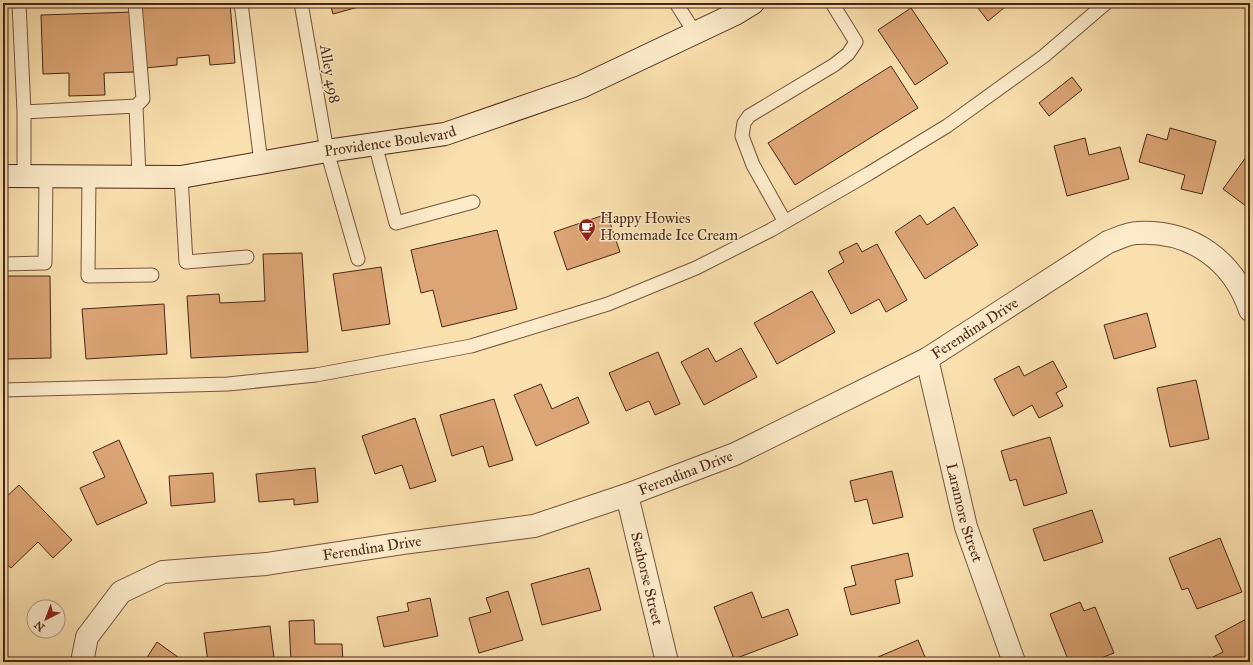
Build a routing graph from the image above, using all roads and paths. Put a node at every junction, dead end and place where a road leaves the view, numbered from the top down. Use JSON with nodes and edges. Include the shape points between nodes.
{"nodes":[{"id":1,"x":19,"y":3,"type":"edge"},
{"id":2,"x":135,"y":3,"type":"edge"},
{"id":3,"x":241,"y":3,"type":"edge"},
{"id":4,"x":301,"y":3,"type":"edge"},
{"id":5,"x":676,"y":3,"type":"edge"},
{"id":6,"x":753,"y":3,"type":"edge"},
{"id":7,"x":832,"y":3,"type":"edge"},
{"id":8,"x":1106,"y":3,"type":"edge"},
{"id":9,"x":695,"y":33,"type":"junction"},
{"id":10,"x":136,"y":106,"type":"junction"},
{"id":11,"x":24,"y":112,"type":"junction"},
{"id":12,"x":375,"y":144,"type":"junction"},
{"id":13,"x":327,"y":151,"type":"junction"},
{"id":14,"x":261,"y":163,"type":"junction"},
{"id":15,"x":13,"y":176,"type":"edge"},
{"id":16,"x":46,"y":176,"type":"junction"},
{"id":17,"x":89,"y":176,"type":"junction"},
{"id":18,"x":140,"y":176,"type":"junction"},
{"id":19,"x":181,"y":177,"type":"junction"},
{"id":20,"x":473,"y":202,"type":"dead end"},
{"id":21,"x":785,"y":222,"type":"junction"},
{"id":22,"x":247,"y":257,"type":"dead end"},
{"id":23,"x":358,"y":260,"type":"dead end"},
{"id":24,"x":3,"y":264,"type":"edge"},
{"id":25,"x":152,"y":275,"type":"dead end"},
{"id":26,"x":1250,"y":310,"type":"edge"},
{"id":27,"x":927,"y":358,"type":"junction"},
{"id":28,"x":3,"y":390,"type":"edge"},
{"id":29,"x":627,"y":495,"type":"junction"},
{"id":30,"x":82,"y":662,"type":"edge"},
{"id":31,"x":667,"y":662,"type":"edge"},
{"id":32,"x":1014,"y":662,"type":"edge"}],
"edges":[{"from":1,"to":11,"type":"lane"},
{"from":2,"to":10,"type":"lane","via":[[143,99]]},
{"from":3,"to":14,"type":"lane"},
{"from":4,"to":13,"type":"lane","name":"Alley 498"},
{"from":5,"to":9,"type":"lane"},
{"from":6,"to":9,"type":"street","name":"Providence Boulevard"},
{"from":7,"to":21,"type":"lane","via":[[856,42],[853,48],[834,65],[750,116],[742,130],[753,165]]},
{"from":8,"to":21,"type":"lane","via":[[1044,56],[947,126]]},
{"from":9,"to":12,"type":"street","name":"Providence Boulevard","via":[[580,87],[445,134]]},
{"from":10,"to":11,"type":"lane"},
{"from":10,"to":18,"type":"lane"},
{"from":11,"to":15,"type":"lane"},
{"from":12,"to":13,"type":"street","name":"Providence Boulevard"},
{"from":12,"to":20,"type":"lane","via":[[396,223]]},
{"from":13,"to":14,"type":"street","name":"Providence Boulevard"},
{"from":13,"to":23,"type":"lane","name":"Alley 498"},
{"from":14,"to":19,"type":"street","name":"Providence Boulevard"},
{"from":15,"to":16,"type":"street","name":"Providence Boulevard"},
{"from":16,"to":17,"type":"street","name":"Providence Boulevard"},
{"from":16,"to":24,"type":"lane","via":[[45,263]]},
{"from":17,"to":18,"type":"street","name":"Providence Boulevard"},
{"from":17,"to":25,"type":"lane","via":[[88,276]]},
{"from":18,"to":19,"type":"street","name":"Providence Boulevard"},
{"from":19,"to":22,"type":"lane","via":[[186,262]]},
{"from":21,"to":28,"type":"lane","via":[[696,268],[608,304],[471,346],[316,375],[228,384]]},
{"from":26,"to":27,"type":"street","name":"Ferendina Drive","via":[[1244,292],[1226,266],[1198,244],[1172,235],[1136,233],[1108,242]]},
{"from":27,"to":29,"type":"street","name":"Ferendina Drive","via":[[735,454]]},
{"from":27,"to":32,"type":"street","name":"Laramore Street","via":[[966,527]]},
{"from":29,"to":30,"type":"street","name":"Ferendina Drive","via":[[534,526],[266,564],[163,572],[121,592],[87,637]]},
{"from":29,"to":31,"type":"street","name":"Seahorse Street"}]}
